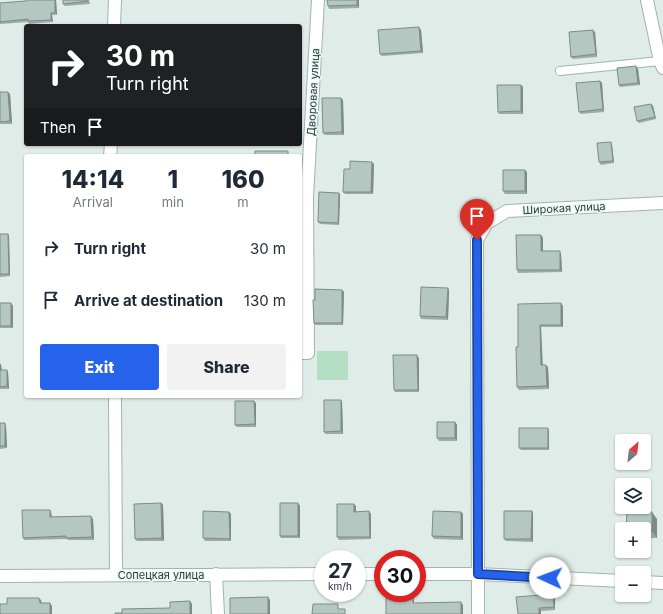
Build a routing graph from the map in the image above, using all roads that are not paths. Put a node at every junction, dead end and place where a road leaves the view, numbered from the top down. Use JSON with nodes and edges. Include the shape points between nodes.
{"nodes":[{"id":1,"x":115,"y":0,"type":"edge"},
{"id":2,"x":318,"y":0,"type":"edge"},
{"id":3,"x":647,"y":0,"type":"edge"},
{"id":4,"x":114,"y":24,"type":"edge"},
{"id":5,"x":662,"y":64,"type":"edge"},
{"id":6,"x":560,"y":71,"type":"dead end"},
{"id":7,"x":663,"y":203,"type":"edge"},
{"id":8,"x":304,"y":353,"type":"edge"},
{"id":9,"x":115,"y":398,"type":"edge"},
{"id":10,"x":216,"y":574,"type":"junction"},
{"id":11,"x":314,"y":574,"type":"edge"},
{"id":12,"x":426,"y":574,"type":"edge"},
{"id":13,"x":478,"y":574,"type":"junction"},
{"id":14,"x":116,"y":575,"type":"junction"},
{"id":15,"x":0,"y":576,"type":"edge"},
{"id":16,"x":615,"y":581,"type":"edge"},
{"id":17,"x":651,"y":582,"type":"edge"},
{"id":18,"x":663,"y":583,"type":"edge"},
{"id":19,"x":218,"y":614,"type":"edge"},
{"id":20,"x":478,"y":614,"type":"edge"}],
"edges":[{"from":1,"to":4,"type":"street"},
{"from":2,"to":8,"type":"street","name":"Дворовая улица","via":[[307,197]]},
{"from":3,"to":5,"type":"street"},
{"from":5,"to":6,"type":"lane"},
{"from":7,"to":13,"type":"street","name":"Широкая улица","via":[[507,211],[487,223],[477,240]]},
{"from":9,"to":14,"type":"street"},
{"from":10,"to":11,"type":"street","name":"Сопецкая улица"},
{"from":10,"to":14,"type":"street","name":"Сопецкая улица"},
{"from":10,"to":19,"type":"street"},
{"from":12,"to":13,"type":"street"},
{"from":13,"to":16,"type":"street"},
{"from":13,"to":20,"type":"street"},
{"from":14,"to":15,"type":"street","name":"Сопецкая улица"},
{"from":17,"to":18,"type":"street"}]}
